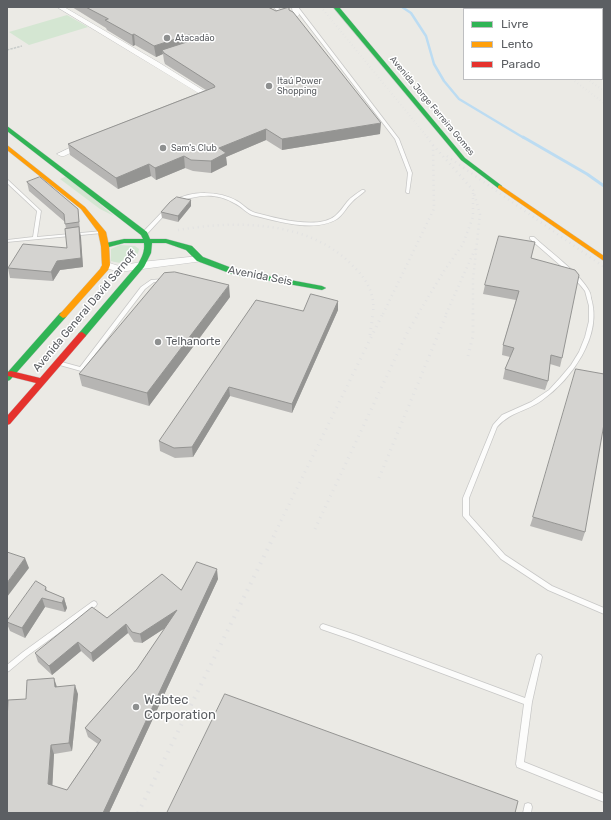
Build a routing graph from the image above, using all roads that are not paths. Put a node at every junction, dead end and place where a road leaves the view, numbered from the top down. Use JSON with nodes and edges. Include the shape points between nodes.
{"nodes":[{"id":1,"x":60,"y":7,"type":"edge"},
{"id":2,"x":276,"y":7,"type":"edge"},
{"id":3,"x":295,"y":7,"type":"edge"},
{"id":4,"x":336,"y":7,"type":"edge"},
{"id":5,"x":280,"y":11,"type":"edge"},
{"id":6,"x":294,"y":19,"type":"edge"},
{"id":7,"x":195,"y":103,"type":"edge"},
{"id":8,"x":7,"y":128,"type":"edge"},
{"id":9,"x":91,"y":142,"type":"edge"},
{"id":10,"x":7,"y":147,"type":"edge"},
{"id":11,"x":61,"y":154,"type":"dead end"},
{"id":12,"x":7,"y":181,"type":"edge"},
{"id":13,"x":363,"y":191,"type":"dead end"},
{"id":14,"x":408,"y":192,"type":"dead end"},
{"id":15,"x":102,"y":232,"type":"junction"},
{"id":16,"x":35,"y":238,"type":"junction"},
{"id":17,"x":147,"y":238,"type":"junction"},
{"id":18,"x":532,"y":238,"type":"dead end"},
{"id":19,"x":7,"y":241,"type":"edge"},
{"id":20,"x":105,"y":246,"type":"junction"},
{"id":21,"x":200,"y":259,"type":"junction"},
{"id":22,"x":604,"y":259,"type":"edge"},
{"id":23,"x":106,"y":265,"type":"junction"},
{"id":24,"x":141,"y":265,"type":"junction"},
{"id":25,"x":168,"y":279,"type":"edge"},
{"id":26,"x":322,"y":288,"type":"dead end"},
{"id":27,"x":58,"y":362,"type":"junction"},
{"id":28,"x":9,"y":376,"type":"edge"},
{"id":29,"x":42,"y":381,"type":"junction"},
{"id":30,"x":7,"y":422,"type":"edge"},
{"id":31,"x":94,"y":604,"type":"dead end"},
{"id":32,"x":604,"y":612,"type":"edge"},
{"id":33,"x":323,"y":627,"type":"dead end"},
{"id":34,"x":539,"y":657,"type":"dead end"},
{"id":35,"x":7,"y":669,"type":"edge"},
{"id":36,"x":528,"y":702,"type":"junction"},
{"id":37,"x":604,"y":798,"type":"edge"}],
"edges":[{"from":1,"to":7,"type":"street","via":[[156,61],[210,97]]},
{"from":2,"to":5,"type":"lane"},
{"from":3,"to":6,"type":"street"},
{"from":3,"to":14,"type":"lane","via":[[397,139],[410,173]]},
{"from":4,"to":22,"type":"main road","name":"Avenida Jorge Ferreira Gomes","via":[[463,159]]},
{"from":8,"to":17,"type":"main road"},
{"from":9,"to":11,"type":"street"},
{"from":10,"to":15,"type":"main road","name":"Avenida General David Sarnoff","via":[[81,205]]},
{"from":12,"to":16,"type":"lane","via":[[39,211]]},
{"from":13,"to":17,"type":"lane","via":[[349,202],[338,217],[322,223],[303,223],[246,212],[237,203],[216,194],[185,197],[175,201]]},
{"from":15,"to":16,"type":"lane"},
{"from":15,"to":20,"type":"main road","name":"Avenida General David Sarnoff"},
{"from":16,"to":19,"type":"lane"},
{"from":17,"to":20,"type":"main road","name":"Avenida Seis"},
{"from":17,"to":21,"type":"main road","name":"Avenida Seis","via":[[181,245],[194,252]]},
{"from":17,"to":24,"type":"main road","name":"Avenida General David Sarnoff","via":[[151,248]]},
{"from":18,"to":32,"type":"lane","via":[[587,290],[592,309],[589,335],[578,359],[554,388],[538,400],[501,418],[495,426],[466,498],[466,516],[503,557],[550,588]]},
{"from":20,"to":23,"type":"main road","name":"Avenida General David Sarnoff"},
{"from":21,"to":24,"type":"street","name":"Avenida Seis"},
{"from":21,"to":26,"type":"main road","name":"Avenida Seis","via":[[235,272]]},
{"from":23,"to":24,"type":"street","name":"Avenida Seis","via":[[119,269]]},
{"from":23,"to":28,"type":"main road","name":"Avenida General David Sarnoff"},
{"from":24,"to":27,"type":"main road","name":"Avenida General David Sarnoff"},
{"from":25,"to":27,"type":"lane","via":[[153,281],[144,288],[81,370]]},
{"from":27,"to":29,"type":"main road","name":"Avenida General David Sarnoff"},
{"from":28,"to":29,"type":"main road"},
{"from":29,"to":30,"type":"main road","name":"Avenida General David Sarnoff"},
{"from":31,"to":35,"type":"lane"},
{"from":33,"to":36,"type":"lane"},
{"from":34,"to":36,"type":"lane"},
{"from":36,"to":37,"type":"lane","via":[[520,764]]}]}
